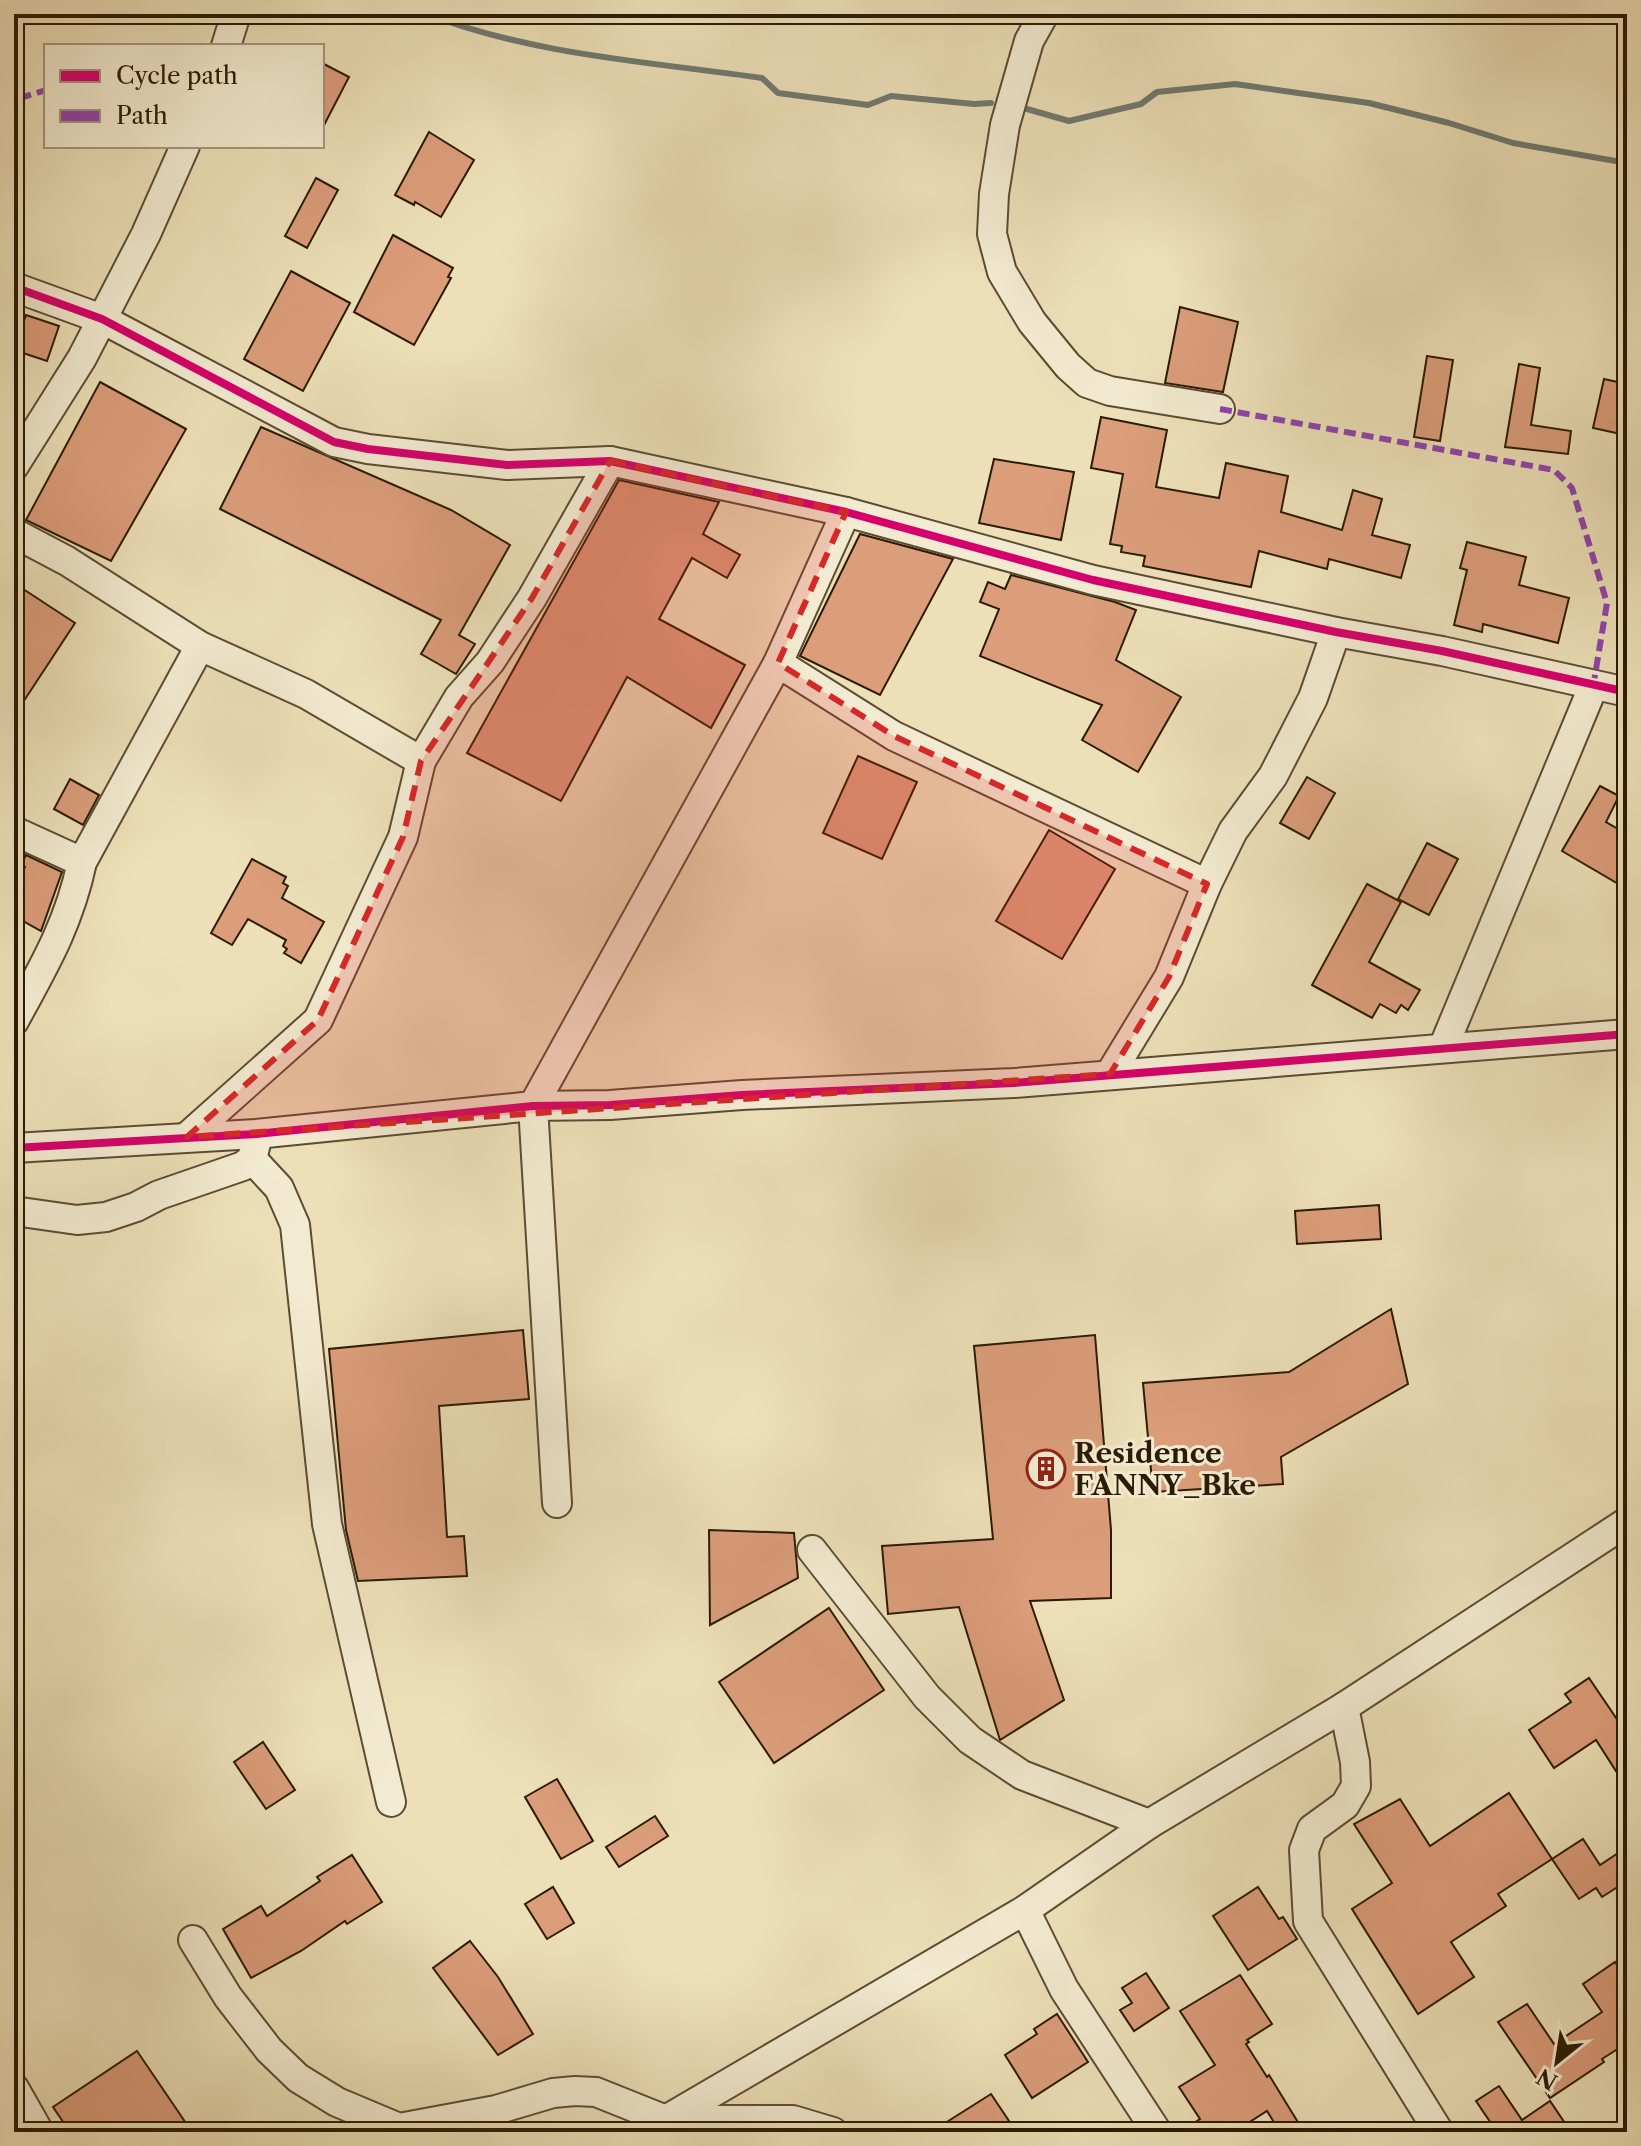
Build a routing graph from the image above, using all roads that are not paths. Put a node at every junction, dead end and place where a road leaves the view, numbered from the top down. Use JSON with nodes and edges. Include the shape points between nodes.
{"nodes":[{"id":1,"x":236,"y":14,"type":"edge"},
{"id":2,"x":1044,"y":14,"type":"edge"},
{"id":3,"x":227,"y":44,"type":"edge"},
{"id":4,"x":184,"y":148,"type":"edge"},
{"id":5,"x":14,"y":287,"type":"edge"},
{"id":6,"x":102,"y":319,"type":"junction"},
{"id":7,"x":1220,"y":409,"type":"dead end"},
{"id":8,"x":610,"y":461,"type":"junction"},
{"id":9,"x":14,"y":466,"type":"edge"},
{"id":10,"x":846,"y":512,"type":"junction"},
{"id":11,"x":14,"y":533,"type":"edge"},
{"id":12,"x":1336,"y":632,"type":"junction"},
{"id":13,"x":200,"y":646,"type":"junction"},
{"id":14,"x":778,"y":663,"type":"junction"},
{"id":15,"x":1593,"y":687,"type":"junction"},
{"id":16,"x":1627,"y":692,"type":"edge"},
{"id":17,"x":421,"y":761,"type":"junction"},
{"id":18,"x":14,"y":831,"type":"edge"},
{"id":19,"x":82,"y":862,"type":"junction"},
{"id":20,"x":1207,"y":884,"type":"junction"},
{"id":21,"x":14,"y":1021,"type":"edge"},
{"id":22,"x":1627,"y":1034,"type":"edge"},
{"id":23,"x":1443,"y":1048,"type":"junction"},
{"id":24,"x":1110,"y":1074,"type":"junction"},
{"id":25,"x":533,"y":1106,"type":"junction"},
{"id":26,"x":187,"y":1137,"type":"junction"},
{"id":27,"x":254,"y":1146,"type":"junction"},
{"id":28,"x":14,"y":1148,"type":"edge"},
{"id":29,"x":14,"y":1211,"type":"edge"},
{"id":30,"x":557,"y":1503,"type":"dead end"},
{"id":31,"x":1627,"y":1522,"type":"edge"},
{"id":32,"x":812,"y":1550,"type":"dead end"},
{"id":33,"x":1344,"y":1707,"type":"junction"},
{"id":34,"x":391,"y":1802,"type":"dead end"},
{"id":35,"x":1149,"y":1824,"type":"junction"},
{"id":36,"x":1025,"y":1910,"type":"junction"},
{"id":37,"x":193,"y":1940,"type":"dead end"},
{"id":38,"x":14,"y":2088,"type":"edge"},
{"id":39,"x":656,"y":2126,"type":"edge"},
{"id":40,"x":39,"y":2132,"type":"edge"},
{"id":41,"x":833,"y":2132,"type":"edge"},
{"id":42,"x":1157,"y":2132,"type":"edge"},
{"id":43,"x":1439,"y":2132,"type":"edge"}],
"edges":[{"from":1,"to":3,"type":"street"},
{"from":2,"to":7,"type":"street","via":[[1029,41],[1005,125],[992,234],[1002,272],[1032,322],[1087,383]]},
{"from":4,"to":6,"type":"street"},
{"from":5,"to":6,"type":"street"},
{"from":6,"to":8,"type":"street","via":[[334,442],[507,465]]},
{"from":6,"to":9,"type":"street"},
{"from":8,"to":10,"type":"street"},
{"from":8,"to":17,"type":"street","via":[[532,598],[490,662],[459,697]]},
{"from":10,"to":12,"type":"street","via":[[1093,580]]},
{"from":10,"to":14,"type":"street"},
{"from":11,"to":13,"type":"street"},
{"from":12,"to":15,"type":"street"},
{"from":12,"to":20,"type":"street","via":[[1313,698]]},
{"from":13,"to":17,"type":"street","via":[[306,694]]},
{"from":13,"to":19,"type":"street"},
{"from":14,"to":20,"type":"street","via":[[894,736]]},
{"from":14,"to":25,"type":"street"},
{"from":15,"to":16,"type":"street"},
{"from":15,"to":23,"type":"street"},
{"from":17,"to":26,"type":"street","via":[[403,837],[318,1020]]},
{"from":18,"to":19,"type":"street"},
{"from":19,"to":21,"type":"street","via":[[74,900]]},
{"from":20,"to":24,"type":"street","via":[[1169,977]]},
{"from":22,"to":23,"type":"street"},
{"from":23,"to":24,"type":"street"},
{"from":24,"to":25,"type":"street"},
{"from":25,"to":27,"type":"street"},
{"from":25,"to":30,"type":"street"},
{"from":26,"to":27,"type":"street"},
{"from":26,"to":28,"type":"street"},
{"from":27,"to":29,"type":"street","via":[[243,1166],[106,1217],[77,1220]]},
{"from":27,"to":34,"type":"street","via":[[295,1225],[327,1524]]},
{"from":31,"to":33,"type":"street"},
{"from":32,"to":35,"type":"street","via":[[927,1697],[970,1740],[1022,1775]]},
{"from":33,"to":35,"type":"street"},
{"from":33,"to":43,"type":"street","via":[[1356,1786],[1345,1805],[1312,1829],[1304,1850],[1308,1921]]},
{"from":35,"to":36,"type":"street"},
{"from":36,"to":39,"type":"street"},
{"from":36,"to":42,"type":"street","via":[[1064,1989]]},
{"from":37,"to":39,"type":"street","via":[[228,1997],[298,2078],[337,2102],[399,2128],[575,2091],[596,2092]]},
{"from":38,"to":40,"type":"street"},
{"from":39,"to":41,"type":"street","via":[[793,2120]]}]}
